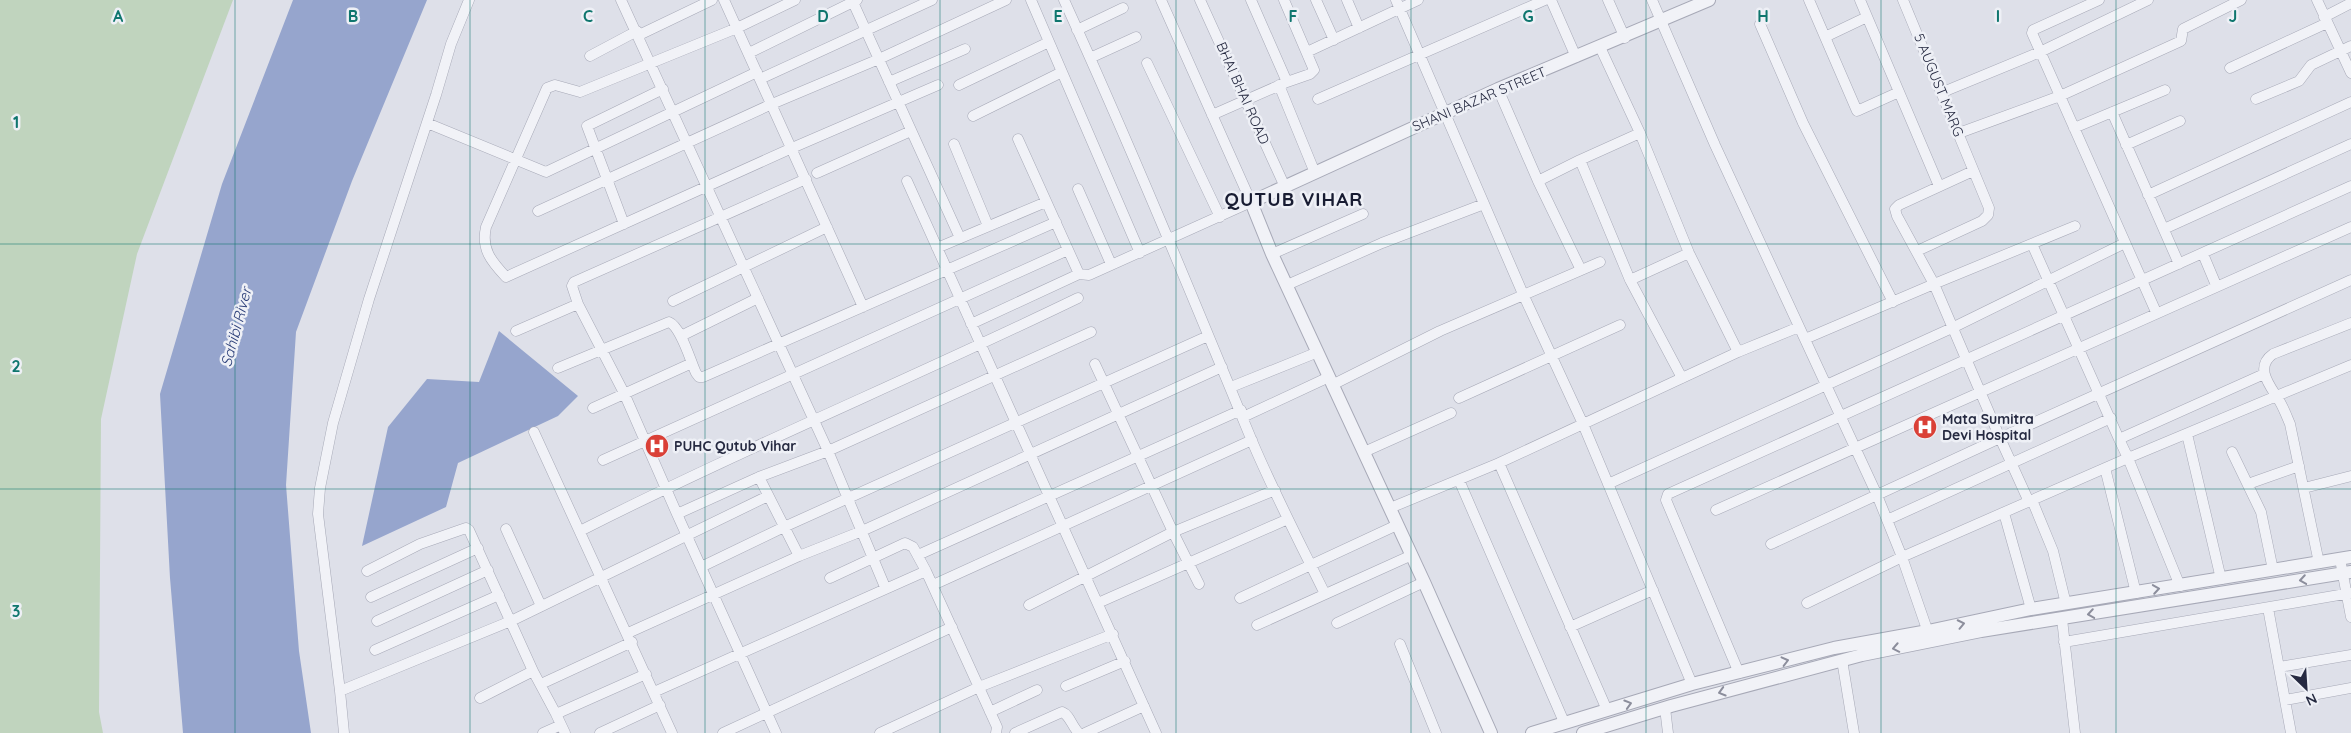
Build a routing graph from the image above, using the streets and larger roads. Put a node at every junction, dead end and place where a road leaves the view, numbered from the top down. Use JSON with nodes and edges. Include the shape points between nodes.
{"nodes":[{"id":1,"x":469,"y":0,"type":"edge"},
{"id":2,"x":621,"y":0,"type":"edge"},
{"id":3,"x":712,"y":0,"type":"edge"},
{"id":4,"x":724,"y":0,"type":"edge"},
{"id":5,"x":795,"y":0,"type":"edge"},
{"id":6,"x":932,"y":0,"type":"edge"},
{"id":7,"x":1006,"y":0,"type":"edge"},
{"id":8,"x":1031,"y":0,"type":"edge"},
{"id":9,"x":1161,"y":0,"type":"edge"},
{"id":10,"x":1200,"y":0,"type":"edge"},
{"id":11,"x":1251,"y":0,"type":"edge"},
{"id":12,"x":1284,"y":0,"type":"edge"},
{"id":13,"x":1316,"y":0,"type":"edge"},
{"id":14,"x":1347,"y":0,"type":"edge"},
{"id":15,"x":1418,"y":0,"type":"edge"},
{"id":16,"x":1545,"y":0,"type":"edge"},
{"id":17,"x":1551,"y":0,"type":"edge"},
{"id":18,"x":1608,"y":0,"type":"edge"},
{"id":19,"x":1652,"y":0,"type":"edge"},
{"id":20,"x":1709,"y":0,"type":"edge"},
{"id":21,"x":1809,"y":0,"type":"edge"},
{"id":22,"x":1860,"y":0,"type":"edge"},
{"id":23,"x":1903,"y":0,"type":"edge"},
{"id":24,"x":2099,"y":0,"type":"edge"},
{"id":25,"x":2148,"y":0,"type":"edge"},
{"id":26,"x":2241,"y":0,"type":"edge"},
{"id":27,"x":2316,"y":0,"type":"edge"},
{"id":28,"x":854,"y":1,"type":"edge"},
{"id":29,"x":1067,"y":1,"type":"edge"},
{"id":30,"x":1695,"y":3,"type":"edge"},
{"id":31,"x":2351,"y":3,"type":"edge"},
{"id":32,"x":1398,"y":4,"type":"edge"},
{"id":33,"x":1123,"y":8,"type":"dead end"},
{"id":34,"x":1867,"y":17,"type":"junction"},
{"id":35,"x":2326,"y":20,"type":"junction"},
{"id":36,"x":1662,"y":21,"type":"junction"},
{"id":37,"x":1760,"y":24,"type":"dead end"},
{"id":38,"x":737,"y":28,"type":"junction"},
{"id":39,"x":1359,"y":28,"type":"junction"},
{"id":40,"x":866,"y":30,"type":"junction"},
{"id":41,"x":1077,"y":30,"type":"junction"},
{"id":42,"x":638,"y":33,"type":"junction"},
{"id":43,"x":1826,"y":37,"type":"junction"},
{"id":44,"x":1136,"y":38,"type":"dead end"},
{"id":45,"x":1624,"y":38,"type":"junction"},
{"id":46,"x":1334,"y":40,"type":"junction"},
{"id":47,"x":1049,"y":42,"type":"junction"},
{"id":48,"x":2351,"y":46,"type":"edge"},
{"id":49,"x":1600,"y":47,"type":"junction"},
{"id":50,"x":964,"y":49,"type":"dead end"},
{"id":51,"x":2340,"y":51,"type":"junction"},
{"id":52,"x":1307,"y":52,"type":"junction"},
{"id":53,"x":2040,"y":52,"type":"junction"},
{"id":54,"x":749,"y":53,"type":"junction"},
{"id":55,"x":1420,"y":54,"type":"junction"},
{"id":56,"x":590,"y":56,"type":"dead end"},
{"id":57,"x":1576,"y":57,"type":"junction"},
{"id":58,"x":1090,"y":58,"type":"junction"},
{"id":59,"x":879,"y":59,"type":"junction"},
{"id":60,"x":651,"y":62,"type":"junction"},
{"id":61,"x":1147,"y":63,"type":"dead end"},
{"id":62,"x":2230,"y":68,"type":"dead end"},
{"id":63,"x":1062,"y":72,"type":"junction"},
{"id":64,"x":2351,"y":73,"type":"edge"},
{"id":65,"x":759,"y":75,"type":"junction"},
{"id":66,"x":889,"y":82,"type":"junction"},
{"id":67,"x":1283,"y":83,"type":"junction"},
{"id":68,"x":938,"y":85,"type":"dead end"},
{"id":69,"x":959,"y":85,"type":"dead end"},
{"id":70,"x":663,"y":89,"type":"junction"},
{"id":71,"x":1498,"y":89,"type":"junction"},
{"id":72,"x":2165,"y":90,"type":"dead end"},
{"id":73,"x":1899,"y":92,"type":"junction"},
{"id":74,"x":1943,"y":92,"type":"junction"},
{"id":75,"x":2060,"y":96,"type":"junction"},
{"id":76,"x":1318,"y":99,"type":"dead end"},
{"id":77,"x":2256,"y":99,"type":"dead end"},
{"id":78,"x":1246,"y":100,"type":"junction"},
{"id":79,"x":898,"y":102,"type":"junction"},
{"id":80,"x":2351,"y":102,"type":"edge"},
{"id":81,"x":772,"y":104,"type":"junction"},
{"id":82,"x":673,"y":111,"type":"junction"},
{"id":83,"x":1446,"y":112,"type":"junction"},
{"id":84,"x":2112,"y":112,"type":"junction"},
{"id":85,"x":1212,"y":115,"type":"junction"},
{"id":86,"x":973,"y":116,"type":"dead end"},
{"id":87,"x":2180,"y":121,"type":"dead end"},
{"id":88,"x":427,"y":123,"type":"junction"},
{"id":89,"x":2074,"y":128,"type":"junction"},
{"id":90,"x":911,"y":131,"type":"junction"},
{"id":91,"x":1640,"y":133,"type":"junction"},
{"id":92,"x":1959,"y":133,"type":"junction"},
{"id":93,"x":1018,"y":139,"type":"dead end"},
{"id":94,"x":688,"y":142,"type":"junction"},
{"id":95,"x":954,"y":144,"type":"dead end"},
{"id":96,"x":2351,"y":144,"type":"edge"},
{"id":97,"x":2126,"y":145,"type":"junction"},
{"id":98,"x":594,"y":148,"type":"junction"},
{"id":99,"x":792,"y":148,"type":"junction"},
{"id":100,"x":1580,"y":160,"type":"junction"},
{"id":101,"x":516,"y":162,"type":"junction"},
{"id":102,"x":1973,"y":171,"type":"junction"},
{"id":103,"x":817,"y":173,"type":"dead end"},
{"id":104,"x":1316,"y":173,"type":"junction"},
{"id":105,"x":606,"y":179,"type":"junction"},
{"id":106,"x":806,"y":179,"type":"junction"},
{"id":107,"x":907,"y":181,"type":"dead end"},
{"id":108,"x":1538,"y":182,"type":"junction"},
{"id":109,"x":1939,"y":186,"type":"junction"},
{"id":110,"x":2351,"y":186,"type":"edge"},
{"id":111,"x":708,"y":187,"type":"junction"},
{"id":112,"x":1285,"y":187,"type":"junction"},
{"id":113,"x":1078,"y":189,"type":"dead end"},
{"id":114,"x":2148,"y":195,"type":"junction"},
{"id":115,"x":1046,"y":202,"type":"junction"},
{"id":116,"x":1250,"y":202,"type":"junction"},
{"id":117,"x":1484,"y":204,"type":"junction"},
{"id":118,"x":538,"y":211,"type":"dead end"},
{"id":119,"x":1363,"y":214,"type":"dead end"},
{"id":120,"x":1220,"y":217,"type":"junction"},
{"id":121,"x":722,"y":218,"type":"junction"},
{"id":122,"x":1056,"y":222,"type":"junction"},
{"id":123,"x":624,"y":224,"type":"junction"},
{"id":124,"x":988,"y":226,"type":"junction"},
{"id":125,"x":2075,"y":226,"type":"dead end"},
{"id":126,"x":828,"y":227,"type":"junction"},
{"id":127,"x":2351,"y":227,"type":"edge"},
{"id":128,"x":2164,"y":229,"type":"junction"},
{"id":129,"x":960,"y":238,"type":"junction"},
{"id":130,"x":1170,"y":240,"type":"junction"},
{"id":131,"x":2125,"y":243,"type":"junction"},
{"id":132,"x":2032,"y":244,"type":"junction"},
{"id":133,"x":937,"y":248,"type":"junction"},
{"id":134,"x":1068,"y":250,"type":"junction"},
{"id":135,"x":1917,"y":251,"type":"junction"},
{"id":136,"x":1140,"y":253,"type":"junction"},
{"id":137,"x":1689,"y":253,"type":"junction"},
{"id":138,"x":1272,"y":254,"type":"junction"},
{"id":139,"x":2203,"y":254,"type":"junction"},
{"id":140,"x":1600,"y":262,"type":"dead end"},
{"id":141,"x":1111,"y":264,"type":"junction"},
{"id":142,"x":2179,"y":264,"type":"junction"},
{"id":143,"x":744,"y":267,"type":"junction"},
{"id":144,"x":947,"y":270,"type":"junction"},
{"id":145,"x":1581,"y":270,"type":"junction"},
{"id":146,"x":1079,"y":274,"type":"junction"},
{"id":147,"x":1630,"y":280,"type":"junction"},
{"id":148,"x":2048,"y":280,"type":"junction"},
{"id":149,"x":2351,"y":280,"type":"edge"},
{"id":150,"x":2142,"y":281,"type":"junction"},
{"id":151,"x":1934,"y":284,"type":"junction"},
{"id":152,"x":1288,"y":285,"type":"junction"},
{"id":153,"x":2216,"y":286,"type":"junction"},
{"id":154,"x":1523,"y":294,"type":"junction"},
{"id":155,"x":758,"y":298,"type":"junction"},
{"id":156,"x":1078,"y":298,"type":"dead end"},
{"id":157,"x":960,"y":299,"type":"junction"},
{"id":158,"x":672,"y":301,"type":"dead end"},
{"id":159,"x":1893,"y":302,"type":"junction"},
{"id":160,"x":578,"y":304,"type":"junction"},
{"id":161,"x":863,"y":306,"type":"junction"},
{"id":162,"x":2156,"y":312,"type":"junction"},
{"id":163,"x":2065,"y":316,"type":"junction"},
{"id":164,"x":2351,"y":323,"type":"edge"},
{"id":165,"x":971,"y":324,"type":"junction"},
{"id":166,"x":1620,"y":325,"type":"dead end"},
{"id":167,"x":1799,"y":327,"type":"junction"},
{"id":168,"x":1952,"y":328,"type":"junction"},
{"id":169,"x":516,"y":331,"type":"dead end"},
{"id":170,"x":1091,"y":332,"type":"dead end"},
{"id":171,"x":680,"y":336,"type":"junction"},
{"id":172,"x":1208,"y":336,"type":"junction"},
{"id":173,"x":1805,"y":339,"type":"junction"},
{"id":174,"x":779,"y":343,"type":"junction"},
{"id":175,"x":980,"y":345,"type":"junction"},
{"id":176,"x":2078,"y":347,"type":"junction"},
{"id":177,"x":602,"y":349,"type":"junction"},
{"id":178,"x":1318,"y":352,"type":"junction"},
{"id":179,"x":1738,"y":352,"type":"junction"},
{"id":180,"x":1551,"y":356,"type":"junction"},
{"id":181,"x":1966,"y":359,"type":"junction"},
{"id":182,"x":692,"y":363,"type":"junction"},
{"id":183,"x":1095,"y":364,"type":"dead end"},
{"id":184,"x":2351,"y":365,"type":"edge"},
{"id":185,"x":1222,"y":367,"type":"junction"},
{"id":186,"x":558,"y":368,"type":"dead end"},
{"id":187,"x":793,"y":374,"type":"junction"},
{"id":188,"x":2264,"y":374,"type":"junction"},
{"id":189,"x":995,"y":377,"type":"junction"},
{"id":190,"x":1682,"y":378,"type":"junction"},
{"id":191,"x":1330,"y":381,"type":"junction"},
{"id":192,"x":1104,"y":384,"type":"junction"},
{"id":193,"x":1828,"y":385,"type":"junction"},
{"id":194,"x":1231,"y":387,"type":"junction"},
{"id":195,"x":1980,"y":392,"type":"junction"},
{"id":196,"x":624,"y":393,"type":"junction"},
{"id":197,"x":2101,"y":393,"type":"junction"},
{"id":198,"x":2276,"y":396,"type":"junction"},
{"id":199,"x":1459,"y":398,"type":"dead end"},
{"id":200,"x":593,"y":408,"type":"dead end"},
{"id":201,"x":1451,"y":413,"type":"dead end"},
{"id":202,"x":1242,"y":414,"type":"junction"},
{"id":203,"x":1117,"y":415,"type":"junction"},
{"id":204,"x":1842,"y":416,"type":"junction"},
{"id":205,"x":2111,"y":418,"type":"junction"},
{"id":206,"x":813,"y":421,"type":"junction"},
{"id":207,"x":1015,"y":423,"type":"junction"},
{"id":208,"x":1584,"y":424,"type":"junction"},
{"id":209,"x":534,"y":432,"type":"dead end"},
{"id":210,"x":2187,"y":434,"type":"junction"},
{"id":211,"x":2000,"y":438,"type":"junction"},
{"id":212,"x":2119,"y":438,"type":"junction"},
{"id":213,"x":1252,"y":440,"type":"junction"},
{"id":214,"x":644,"y":443,"type":"junction"},
{"id":215,"x":1855,"y":449,"type":"junction"},
{"id":216,"x":828,"y":451,"type":"junction"},
{"id":217,"x":1364,"y":452,"type":"junction"},
{"id":218,"x":2232,"y":452,"type":"dead end"},
{"id":219,"x":1030,"y":454,"type":"junction"},
{"id":220,"x":1139,"y":456,"type":"junction"},
{"id":221,"x":2128,"y":458,"type":"junction"},
{"id":222,"x":603,"y":460,"type":"dead end"},
{"id":223,"x":1499,"y":463,"type":"junction"},
{"id":224,"x":2012,"y":464,"type":"junction"},
{"id":225,"x":2300,"y":466,"type":"junction"},
{"id":226,"x":2105,"y":468,"type":"junction"},
{"id":227,"x":2351,"y":476,"type":"edge"},
{"id":228,"x":759,"y":477,"type":"junction"},
{"id":229,"x":1458,"y":480,"type":"junction"},
{"id":230,"x":1608,"y":484,"type":"junction"},
{"id":231,"x":2248,"y":484,"type":"junction"},
{"id":232,"x":1151,"y":486,"type":"junction"},
{"id":233,"x":664,"y":488,"type":"junction"},
{"id":234,"x":2304,"y":488,"type":"junction"},
{"id":235,"x":1275,"y":490,"type":"junction"},
{"id":236,"x":1876,"y":495,"type":"junction"},
{"id":237,"x":768,"y":496,"type":"junction"},
{"id":238,"x":1049,"y":497,"type":"junction"},
{"id":239,"x":848,"y":499,"type":"junction"},
{"id":240,"x":2031,"y":501,"type":"junction"},
{"id":241,"x":1390,"y":508,"type":"junction"},
{"id":242,"x":1716,"y":510,"type":"dead end"},
{"id":243,"x":2004,"y":513,"type":"junction"},
{"id":244,"x":677,"y":514,"type":"junction"},
{"id":245,"x":1288,"y":519,"type":"junction"},
{"id":246,"x":1887,"y":520,"type":"junction"},
{"id":247,"x":1397,"y":525,"type":"junction"},
{"id":248,"x":784,"y":527,"type":"junction"},
{"id":249,"x":1063,"y":527,"type":"junction"},
{"id":250,"x":506,"y":529,"type":"dead end"},
{"id":251,"x":580,"y":531,"type":"junction"},
{"id":252,"x":862,"y":531,"type":"junction"},
{"id":253,"x":1173,"y":532,"type":"junction"},
{"id":254,"x":687,"y":537,"type":"junction"},
{"id":255,"x":1771,"y":544,"type":"dead end"},
{"id":256,"x":478,"y":548,"type":"junction"},
{"id":257,"x":918,"y":555,"type":"junction"},
{"id":258,"x":1412,"y":555,"type":"junction"},
{"id":259,"x":799,"y":556,"type":"junction"},
{"id":260,"x":872,"y":557,"type":"junction"},
{"id":261,"x":1902,"y":557,"type":"junction"},
{"id":262,"x":2345,"y":558,"type":"edge"},
{"id":263,"x":1188,"y":562,"type":"junction"},
{"id":264,"x":2319,"y":563,"type":"junction"},
{"id":265,"x":1310,"y":564,"type":"junction"},
{"id":266,"x":701,"y":567,"type":"junction"},
{"id":267,"x":488,"y":570,"type":"junction"},
{"id":268,"x":2273,"y":570,"type":"junction"},
{"id":269,"x":367,"y":571,"type":"dead end"},
{"id":270,"x":926,"y":571,"type":"junction"},
{"id":271,"x":2346,"y":572,"type":"edge"},
{"id":272,"x":1086,"y":577,"type":"junction"},
{"id":273,"x":602,"y":578,"type":"junction"},
{"id":274,"x":830,"y":578,"type":"dead end"},
{"id":275,"x":2221,"y":579,"type":"junction"},
{"id":276,"x":1424,"y":582,"type":"junction"},
{"id":277,"x":1199,"y":584,"type":"dead end"},
{"id":278,"x":933,"y":585,"type":"junction"},
{"id":279,"x":2180,"y":586,"type":"junction"},
{"id":280,"x":886,"y":587,"type":"junction"},
{"id":281,"x":1653,"y":590,"type":"junction"},
{"id":282,"x":2136,"y":593,"type":"junction"},
{"id":283,"x":2348,"y":593,"type":"edge"},
{"id":284,"x":1325,"y":594,"type":"junction"},
{"id":285,"x":499,"y":595,"type":"junction"},
{"id":286,"x":714,"y":595,"type":"junction"},
{"id":287,"x":370,"y":597,"type":"dead end"},
{"id":288,"x":1240,"y":598,"type":"dead end"},
{"id":289,"x":1098,"y":603,"type":"junction"},
{"id":290,"x":1807,"y":603,"type":"dead end"},
{"id":291,"x":2066,"y":604,"type":"junction"},
{"id":292,"x":1029,"y":605,"type":"dead end"},
{"id":293,"x":541,"y":606,"type":"junction"},
{"id":294,"x":2268,"y":608,"type":"junction"},
{"id":295,"x":2031,"y":609,"type":"junction"},
{"id":296,"x":2351,"y":617,"type":"edge"},
{"id":297,"x":2062,"y":619,"type":"junction"},
{"id":298,"x":377,"y":621,"type":"dead end"},
{"id":299,"x":511,"y":621,"type":"junction"},
{"id":300,"x":1338,"y":623,"type":"dead end"},
{"id":301,"x":1257,"y":625,"type":"dead end"},
{"id":302,"x":952,"y":627,"type":"junction"},
{"id":303,"x":1570,"y":627,"type":"junction"},
{"id":304,"x":1113,"y":634,"type":"junction"},
{"id":305,"x":1929,"y":636,"type":"junction"},
{"id":306,"x":630,"y":638,"type":"junction"},
{"id":307,"x":2064,"y":642,"type":"junction"},
{"id":308,"x":1400,"y":644,"type":"dead end"},
{"id":309,"x":375,"y":650,"type":"dead end"},
{"id":310,"x":740,"y":654,"type":"junction"},
{"id":311,"x":2351,"y":655,"type":"edge"},
{"id":312,"x":1842,"y":660,"type":"junction"},
{"id":313,"x":1125,"y":662,"type":"junction"},
{"id":314,"x":2279,"y":667,"type":"junction"},
{"id":315,"x":533,"y":671,"type":"junction"},
{"id":316,"x":1739,"y":673,"type":"junction"},
{"id":317,"x":646,"y":674,"type":"junction"},
{"id":318,"x":542,"y":684,"type":"junction"},
{"id":319,"x":1692,"y":684,"type":"junction"},
{"id":320,"x":979,"y":686,"type":"junction"},
{"id":321,"x":1066,"y":686,"type":"dead end"},
{"id":322,"x":2351,"y":688,"type":"edge"},
{"id":323,"x":1037,"y":690,"type":"dead end"},
{"id":324,"x":340,"y":691,"type":"junction"},
{"id":325,"x":654,"y":692,"type":"junction"},
{"id":326,"x":480,"y":698,"type":"dead end"},
{"id":327,"x":2285,"y":700,"type":"junction"},
{"id":328,"x":660,"y":705,"type":"junction"},
{"id":329,"x":1144,"y":706,"type":"junction"},
{"id":330,"x":1664,"y":708,"type":"junction"},
{"id":331,"x":1606,"y":710,"type":"junction"},
{"id":332,"x":766,"y":712,"type":"junction"},
{"id":333,"x":990,"y":712,"type":"junction"},
{"id":334,"x":556,"y":714,"type":"junction"},
{"id":335,"x":1564,"y":722,"type":"junction"},
{"id":336,"x":563,"y":729,"type":"edge"},
{"id":337,"x":344,"y":733,"type":"edge"},
{"id":338,"x":543,"y":733,"type":"edge"},
{"id":339,"x":600,"y":733,"type":"edge"},
{"id":340,"x":672,"y":733,"type":"edge"},
{"id":341,"x":723,"y":733,"type":"edge"},
{"id":342,"x":776,"y":733,"type":"edge"},
{"id":343,"x":880,"y":733,"type":"edge"},
{"id":344,"x":996,"y":733,"type":"edge"},
{"id":345,"x":1015,"y":733,"type":"edge"},
{"id":346,"x":1079,"y":733,"type":"edge"},
{"id":347,"x":1085,"y":733,"type":"edge"},
{"id":348,"x":1156,"y":733,"type":"edge"},
{"id":349,"x":1436,"y":733,"type":"edge"},
{"id":350,"x":1491,"y":733,"type":"edge"},
{"id":351,"x":1532,"y":733,"type":"edge"},
{"id":352,"x":1583,"y":733,"type":"edge"},
{"id":353,"x":1668,"y":733,"type":"edge"},
{"id":354,"x":1854,"y":733,"type":"edge"},
{"id":355,"x":2075,"y":733,"type":"edge"},
{"id":356,"x":2291,"y":733,"type":"edge"}],
"edges":[{"from":1,"to":88,"type":"street","via":[[451,44]]},
{"from":2,"to":42,"type":"street"},
{"from":3,"to":42,"type":"street"},
{"from":4,"to":38,"type":"street"},
{"from":5,"to":38,"type":"street"},
{"from":6,"to":40,"type":"street"},
{"from":7,"to":59,"type":"street"},
{"from":8,"to":47,"type":"street"},
{"from":9,"to":85,"type":"street"},
{"from":10,"to":78,"type":"street","name":"BHAI BHAI ROAD"},
{"from":11,"to":67,"type":"street"},
{"from":12,"to":52,"type":"street"},
{"from":13,"to":46,"type":"street"},
{"from":14,"to":39,"type":"street"},
{"from":15,"to":32,"type":"street"},
{"from":16,"to":55,"type":"street"},
{"from":17,"to":57,"type":"street"},
{"from":18,"to":45,"type":"street"},
{"from":19,"to":36,"type":"street"},
{"from":20,"to":30,"type":"street","name":"SHANI BAZAR STREET"},
{"from":21,"to":43,"type":"street"},
{"from":22,"to":34,"type":"street"},
{"from":23,"to":74,"type":"street","name":"5 AUGUST MARG"},
{"from":24,"to":53,"type":"street","via":[[2033,30]]},
{"from":25,"to":53,"type":"street"},
{"from":26,"to":75,"type":"street","via":[[2183,29],[2181,41]]},
{"from":27,"to":35,"type":"street"},
{"from":28,"to":40,"type":"street"},
{"from":28,"to":54,"type":"street"},
{"from":29,"to":41,"type":"street"},
{"from":30,"to":36,"type":"street","name":"SHANI BAZAR STREET"},
{"from":31,"to":35,"type":"street"},
{"from":32,"to":39,"type":"street"},
{"from":32,"to":55,"type":"street"},
{"from":33,"to":41,"type":"street"},
{"from":34,"to":43,"type":"street"},
{"from":34,"to":73,"type":"street"},
{"from":35,"to":51,"type":"street"},
{"from":35,"to":62,"type":"street"},
{"from":36,"to":45,"type":"street","name":"SHANI BAZAR STREET"},
{"from":36,"to":167,"type":"street"},
{"from":37,"to":159,"type":"street","via":[[1802,123]]},
{"from":38,"to":54,"type":"street"},
{"from":38,"to":60,"type":"street"},
{"from":39,"to":46,"type":"street"},
{"from":40,"to":59,"type":"street"},
{"from":40,"to":65,"type":"street"},
{"from":41,"to":58,"type":"street"},
{"from":42,"to":56,"type":"street"},
{"from":42,"to":60,"type":"street"},
{"from":43,"to":73,"type":"street","via":[[1856,111]]},
{"from":44,"to":58,"type":"street"},
{"from":45,"to":49,"type":"street","name":"SHANI BAZAR STREET"},
{"from":46,"to":52,"type":"street"},
{"from":47,"to":63,"type":"street"},
{"from":47,"to":69,"type":"street"},
{"from":48,"to":51,"type":"street"},
{"from":49,"to":57,"type":"street","name":"SHANI BAZAR STREET"},
{"from":49,"to":91,"type":"street"},
{"from":50,"to":66,"type":"street"},
{"from":51,"to":64,"type":"street"},
{"from":51,"to":77,"type":"street","via":[[2311,65],[2299,81]]},
{"from":52,"to":67,"type":"street","via":[[1312,72]]},
{"from":53,"to":74,"type":"street"},
{"from":53,"to":75,"type":"street"},
{"from":54,"to":65,"type":"street"},
{"from":55,"to":76,"type":"street"},
{"from":55,"to":83,"type":"street"},
{"from":57,"to":71,"type":"street","name":"SHANI BAZAR STREET"},
{"from":58,"to":130,"type":"street"},
{"from":59,"to":66,"type":"street"},
{"from":59,"to":81,"type":"street"},
{"from":60,"to":70,"type":"street"},
{"from":60,"to":101,"type":"street","via":[[580,92],[549,86]]},
{"from":61,"to":120,"type":"street"},
{"from":63,"to":86,"type":"street"},
{"from":63,"to":136,"type":"street"},
{"from":65,"to":81,"type":"street"},
{"from":65,"to":82,"type":"street"},
{"from":66,"to":79,"type":"street"},
{"from":67,"to":78,"type":"street"},
{"from":67,"to":104,"type":"street"},
{"from":68,"to":79,"type":"street"},
{"from":70,"to":82,"type":"street"},
{"from":70,"to":98,"type":"street","via":[[588,123]]},
{"from":71,"to":83,"type":"street","name":"SHANI BAZAR STREET"},
{"from":71,"to":108,"type":"street"},
{"from":72,"to":84,"type":"street"},
{"from":73,"to":109,"type":"street"},
{"from":74,"to":92,"type":"street","name":"5 AUGUST MARG"},
{"from":75,"to":89,"type":"street"},
{"from":75,"to":92,"type":"street"},
{"from":78,"to":85,"type":"street"},
{"from":78,"to":112,"type":"street","name":"BHAI BHAI ROAD"},
{"from":79,"to":90,"type":"street"},
{"from":79,"to":99,"type":"street"},
{"from":80,"to":114,"type":"street"},
{"from":81,"to":94,"type":"street"},
{"from":81,"to":99,"type":"street"},
{"from":82,"to":94,"type":"street"},
{"from":82,"to":98,"type":"street"},
{"from":83,"to":104,"type":"street","name":"SHANI BAZAR STREET"},
{"from":83,"to":117,"type":"street"},
{"from":84,"to":89,"type":"street"},
{"from":84,"to":97,"type":"street"},
{"from":85,"to":116,"type":"street"},
{"from":87,"to":97,"type":"street"},
{"from":88,"to":101,"type":"street"},
{"from":88,"to":324,"type":"street","via":[[369,299],[336,413],[320,488],[318,514]]},
{"from":89,"to":131,"type":"street"},
{"from":90,"to":103,"type":"street"},
{"from":90,"to":129,"type":"street"},
{"from":91,"to":100,"type":"street"},
{"from":91,"to":137,"type":"street"},
{"from":92,"to":102,"type":"street","name":"5 AUGUST MARG"},
{"from":93,"to":115,"type":"street"},
{"from":94,"to":105,"type":"street"},
{"from":94,"to":111,"type":"street"},
{"from":95,"to":124,"type":"street"},
{"from":96,"to":128,"type":"street"},
{"from":97,"to":114,"type":"street"},
{"from":98,"to":101,"type":"street","via":[[546,172]]},
{"from":98,"to":105,"type":"street"},
{"from":99,"to":106,"type":"street"},
{"from":99,"to":111,"type":"street"},
{"from":100,"to":108,"type":"street"},
{"from":100,"to":147,"type":"street"},
{"from":101,"to":123,"type":"street","via":[[484,238],[491,261],[506,277]]},
{"from":102,"to":109,"type":"street"},
{"from":102,"to":135,"type":"street","name":"5 AUGUST MARG","via":[[1989,205],[1986,217]]},
{"from":104,"to":112,"type":"street","name":"SHANI BAZAR STREET"},
{"from":105,"to":118,"type":"street"},
{"from":105,"to":123,"type":"street"},
{"from":106,"to":121,"type":"street"},
{"from":106,"to":126,"type":"street"},
{"from":107,"to":133,"type":"street"},
{"from":108,"to":145,"type":"street"},
{"from":109,"to":135,"type":"street","via":[[1896,208],[1897,216]]},
{"from":110,"to":139,"type":"street"},
{"from":111,"to":121,"type":"street"},
{"from":111,"to":123,"type":"street"},
{"from":112,"to":116,"type":"street","name":"SHANI BAZAR STREET"},
{"from":113,"to":141,"type":"street"},
{"from":114,"to":128,"type":"street"},
{"from":115,"to":122,"type":"street"},
{"from":115,"to":124,"type":"street"},
{"from":116,"to":120,"type":"street"},
{"from":116,"to":138,"type":"street"},
{"from":117,"to":152,"type":"street","via":[[1382,243]]},
{"from":117,"to":154,"type":"street"},
{"from":119,"to":138,"type":"street"},
{"from":120,"to":130,"type":"street"},
{"from":121,"to":143,"type":"street"},
{"from":121,"to":160,"type":"street","via":[[574,282],[571,290]]},
{"from":122,"to":134,"type":"street"},
{"from":122,"to":144,"type":"street"},
{"from":124,"to":129,"type":"street"},
{"from":125,"to":132,"type":"street"},
{"from":126,"to":143,"type":"street"},
{"from":126,"to":161,"type":"street"},
{"from":127,"to":153,"type":"street"},
{"from":128,"to":142,"type":"street"},
{"from":129,"to":133,"type":"street"},
{"from":130,"to":136,"type":"street"},
{"from":130,"to":172,"type":"street"},
{"from":131,"to":148,"type":"street"},
{"from":131,"to":150,"type":"street"},
{"from":132,"to":148,"type":"street"},
{"from":132,"to":151,"type":"street"},
{"from":133,"to":144,"type":"street"},
{"from":134,"to":146,"type":"street"},
{"from":134,"to":157,"type":"street"},
{"from":135,"to":151,"type":"street"},
{"from":136,"to":141,"type":"street"},
{"from":137,"to":147,"type":"street"},
{"from":137,"to":179,"type":"street"},
{"from":138,"to":152,"type":"street"},
{"from":139,"to":142,"type":"street"},
{"from":139,"to":153,"type":"street"},
{"from":140,"to":145,"type":"street"},
{"from":141,"to":146,"type":"street","via":[[1089,275]]},
{"from":142,"to":150,"type":"street"},
{"from":143,"to":155,"type":"street"},
{"from":143,"to":158,"type":"street"},
{"from":144,"to":157,"type":"street"},
{"from":144,"to":161,"type":"street"},
{"from":145,"to":154,"type":"street"},
{"from":146,"to":165,"type":"street"},
{"from":147,"to":190,"type":"street"},
{"from":148,"to":163,"type":"street"},
{"from":148,"to":168,"type":"street"},
{"from":149,"to":197,"type":"street"},
{"from":150,"to":162,"type":"street"},
{"from":150,"to":163,"type":"street"},
{"from":151,"to":159,"type":"street"},
{"from":151,"to":168,"type":"street"},
{"from":152,"to":178,"type":"street"},
{"from":153,"to":162,"type":"street"},
{"from":154,"to":180,"type":"street"},
{"from":154,"to":191,"type":"street"},
{"from":155,"to":171,"type":"street"},
{"from":155,"to":174,"type":"street"},
{"from":156,"to":175,"type":"street"},
{"from":157,"to":165,"type":"street"},
{"from":157,"to":187,"type":"street"},
{"from":159,"to":173,"type":"street"},
{"from":160,"to":169,"type":"street"},
{"from":160,"to":177,"type":"street"},
{"from":161,"to":174,"type":"street"},
{"from":162,"to":176,"type":"street"},
{"from":163,"to":176,"type":"street"},
{"from":163,"to":181,"type":"street"},
{"from":164,"to":188,"type":"street","via":[[2272,354],[2267,359]]},
{"from":165,"to":175,"type":"street"},
{"from":166,"to":180,"type":"street"},
{"from":167,"to":173,"type":"street"},
{"from":167,"to":179,"type":"street"},
{"from":168,"to":181,"type":"street"},
{"from":168,"to":193,"type":"street"},
{"from":170,"to":189,"type":"street"},
{"from":171,"to":177,"type":"street","via":[[673,324],[665,322]]},
{"from":171,"to":182,"type":"street"},
{"from":172,"to":185,"type":"street"},
{"from":172,"to":192,"type":"street"},
{"from":173,"to":193,"type":"street"},
{"from":174,"to":182,"type":"street","via":[[703,377],[699,377]]},
{"from":174,"to":187,"type":"street"},
{"from":175,"to":189,"type":"street"},
{"from":175,"to":206,"type":"street"},
{"from":176,"to":195,"type":"street"},
{"from":176,"to":197,"type":"street"},
{"from":177,"to":186,"type":"street"},
{"from":177,"to":196,"type":"street"},
{"from":178,"to":191,"type":"street"},
{"from":178,"to":194,"type":"street"},
{"from":179,"to":190,"type":"street"},
{"from":180,"to":199,"type":"street"},
{"from":180,"to":208,"type":"street"},
{"from":181,"to":195,"type":"street"},
{"from":181,"to":204,"type":"street"},
{"from":182,"to":196,"type":"street"},
{"from":183,"to":192,"type":"street"},
{"from":184,"to":198,"type":"street"},
{"from":185,"to":194,"type":"street"},
{"from":185,"to":203,"type":"street"},
{"from":187,"to":206,"type":"street"},
{"from":187,"to":214,"type":"street"},
{"from":188,"to":198,"type":"street"},
{"from":188,"to":212,"type":"street"},
{"from":189,"to":207,"type":"street"},
{"from":189,"to":216,"type":"street"},
{"from":190,"to":208,"type":"street"},
{"from":191,"to":202,"type":"street"},
{"from":191,"to":217,"type":"street"},
{"from":192,"to":203,"type":"street"},
{"from":192,"to":207,"type":"street"},
{"from":193,"to":204,"type":"street"},
{"from":193,"to":230,"type":"street"},
{"from":194,"to":202,"type":"street"},
{"from":195,"to":211,"type":"street"},
{"from":195,"to":215,"type":"street"},
{"from":196,"to":200,"type":"street"},
{"from":196,"to":214,"type":"street"},
{"from":197,"to":205,"type":"street"},
{"from":197,"to":211,"type":"street"},
{"from":198,"to":210,"type":"street"},
{"from":198,"to":225,"type":"street","via":[[2290,424]]},
{"from":201,"to":217,"type":"street"},
{"from":202,"to":213,"type":"street"},
{"from":202,"to":220,"type":"street"},
{"from":203,"to":219,"type":"street"},
{"from":203,"to":220,"type":"street"},
{"from":204,"to":215,"type":"street"},
{"from":204,"to":316,"type":"street","via":[[1668,494],[1666,498]]},
{"from":205,"to":212,"type":"street"},
{"from":205,"to":224,"type":"street"},
{"from":206,"to":216,"type":"street"},
{"from":206,"to":233,"type":"street"},
{"from":207,"to":219,"type":"street"},
{"from":207,"to":239,"type":"street"},
{"from":208,"to":223,"type":"street"},
{"from":208,"to":230,"type":"street"},
{"from":209,"to":251,"type":"street"},
{"from":210,"to":221,"type":"street"},
{"from":210,"to":275,"type":"street"},
{"from":211,"to":224,"type":"street"},
{"from":211,"to":236,"type":"street"},
{"from":212,"to":221,"type":"street"},
{"from":213,"to":232,"type":"street"},
{"from":213,"to":235,"type":"street"},
{"from":214,"to":222,"type":"street"},
{"from":214,"to":233,"type":"street"},
{"from":215,"to":236,"type":"street"},
{"from":215,"to":242,"type":"street"},
{"from":216,"to":228,"type":"street"},
{"from":216,"to":239,"type":"street"},
{"from":217,"to":241,"type":"street"},
{"from":218,"to":231,"type":"street"},
{"from":219,"to":238,"type":"street"},
{"from":219,"to":252,"type":"street"},
{"from":220,"to":232,"type":"street"},
{"from":220,"to":238,"type":"street"},
{"from":221,"to":226,"type":"street"},
{"from":221,"to":279,"type":"street"},
{"from":223,"to":229,"type":"street"},
{"from":223,"to":303,"type":"street"},
{"from":224,"to":240,"type":"street"},
{"from":224,"to":246,"type":"street"},
{"from":225,"to":231,"type":"street"},
{"from":225,"to":234,"type":"street"},
{"from":226,"to":240,"type":"street"},
{"from":226,"to":282,"type":"street"},
{"from":227,"to":234,"type":"street"},
{"from":228,"to":237,"type":"street"},
{"from":228,"to":244,"type":"street"},
{"from":229,"to":241,"type":"street"},
{"from":229,"to":335,"type":"street"},
{"from":230,"to":281,"type":"street"},
{"from":231,"to":268,"type":"street","via":[[2264,520]]},
{"from":232,"to":249,"type":"street"},
{"from":232,"to":253,"type":"street"},
{"from":233,"to":244,"type":"street"},
{"from":233,"to":251,"type":"street"},
{"from":234,"to":264,"type":"street"},
{"from":235,"to":245,"type":"street"},
{"from":235,"to":253,"type":"street"},
{"from":236,"to":246,"type":"street"},
{"from":236,"to":255,"type":"street"},
{"from":237,"to":248,"type":"street"},
{"from":237,"to":254,"type":"street"},
{"from":238,"to":249,"type":"street"},
{"from":238,"to":257,"type":"street"},
{"from":239,"to":248,"type":"street"},
{"from":239,"to":252,"type":"street"},
{"from":240,"to":243,"type":"street"},
{"from":240,"to":291,"type":"street","via":[[2053,551]]},
{"from":241,"to":247,"type":"street"},
{"from":243,"to":261,"type":"street"},
{"from":243,"to":295,"type":"street"},
{"from":244,"to":254,"type":"street"},
{"from":245,"to":263,"type":"street"},
{"from":245,"to":265,"type":"street"},
{"from":246,"to":261,"type":"street"},
{"from":247,"to":258,"type":"street"},
{"from":247,"to":265,"type":"street"},
{"from":248,"to":259,"type":"street"},
{"from":248,"to":266,"type":"street"},
{"from":249,"to":272,"type":"street"},
{"from":249,"to":278,"type":"street"},
{"from":250,"to":293,"type":"street"},
{"from":251,"to":273,"type":"street"},
{"from":252,"to":259,"type":"street"},
{"from":252,"to":260,"type":"street"},
{"from":253,"to":263,"type":"street"},
{"from":253,"to":272,"type":"street"},
{"from":254,"to":266,"type":"street"},
{"from":254,"to":273,"type":"street"},
{"from":256,"to":267,"type":"street"},
{"from":256,"to":269,"type":"street","via":[[469,530],[460,528]]},
{"from":256,"to":287,"type":"street"},
{"from":257,"to":260,"type":"street","via":[[905,542]]},
{"from":257,"to":270,"type":"street"},
{"from":258,"to":276,"type":"street"},
{"from":258,"to":284,"type":"street"},
{"from":259,"to":286,"type":"street"},
{"from":260,"to":274,"type":"street"},
{"from":260,"to":280,"type":"street"},
{"from":261,"to":290,"type":"street"},
{"from":261,"to":305,"type":"street"},
{"from":262,"to":264,"type":"street"},
{"from":262,"to":271,"type":"street"},
{"from":263,"to":277,"type":"street"},
{"from":263,"to":289,"type":"street"},
{"from":264,"to":268,"type":"street"},
{"from":265,"to":284,"type":"street"},
{"from":265,"to":288,"type":"street"},
{"from":266,"to":286,"type":"street"},
{"from":267,"to":285,"type":"street"},
{"from":267,"to":298,"type":"street"},
{"from":268,"to":275,"type":"street"},
{"from":270,"to":278,"type":"street"},
{"from":270,"to":280,"type":"street"},
{"from":271,"to":283,"type":"street"},
{"from":271,"to":297,"type":"street","one_way":true},
{"from":272,"to":289,"type":"street"},
{"from":272,"to":292,"type":"street"},
{"from":273,"to":293,"type":"street"},
{"from":273,"to":306,"type":"street"},
{"from":275,"to":279,"type":"street"},
{"from":276,"to":300,"type":"street"},
{"from":276,"to":350,"type":"street"},
{"from":278,"to":302,"type":"street"},
{"from":282,"to":279,"type":"street","one_way":true},
{"from":280,"to":310,"type":"street"},
{"from":281,"to":303,"type":"street"},
{"from":281,"to":319,"type":"street"},
{"from":282,"to":291,"type":"street"},
{"from":283,"to":294,"type":"street"},
{"from":283,"to":296,"type":"street"},
{"from":284,"to":301,"type":"street"},
{"from":285,"to":299,"type":"street"},
{"from":285,"to":309,"type":"street"},
{"from":286,"to":306,"type":"street"},
{"from":286,"to":310,"type":"street"},
{"from":289,"to":304,"type":"street"},
{"from":291,"to":295,"type":"street"},
{"from":293,"to":299,"type":"street"},
{"from":294,"to":307,"type":"street"},
{"from":294,"to":314,"type":"street"},
{"from":305,"to":295,"type":"street","one_way":true},
{"from":297,"to":305,"type":"street"},
{"from":297,"to":307,"type":"street"},
{"from":299,"to":315,"type":"street"},
{"from":299,"to":324,"type":"street"},
{"from":302,"to":320,"type":"street"},
{"from":302,"to":332,"type":"street"},
{"from":303,"to":331,"type":"street"},
{"from":304,"to":313,"type":"street"},
{"from":304,"to":320,"type":"street"},
{"from":305,"to":312,"type":"street","one_way":true},
{"from":316,"to":305,"type":"street","one_way":true,"via":[[1834,648]]},
{"from":306,"to":317,"type":"street"},
{"from":306,"to":318,"type":"street"},
{"from":307,"to":355,"type":"street"},
{"from":308,"to":349,"type":"street"},
{"from":310,"to":325,"type":"street"},
{"from":310,"to":332,"type":"street"},
{"from":311,"to":314,"type":"street"},
{"from":312,"to":330,"type":"street","one_way":true},
{"from":312,"to":354,"type":"street"},
{"from":313,"to":321,"type":"street"},
{"from":313,"to":329,"type":"street"},
{"from":314,"to":327,"type":"street"},
{"from":315,"to":318,"type":"street"},
{"from":315,"to":326,"type":"street"},
{"from":316,"to":319,"type":"street"},
{"from":317,"to":325,"type":"street"},
{"from":317,"to":334,"type":"street"},
{"from":318,"to":334,"type":"street"},
{"from":331,"to":319,"type":"street","one_way":true},
{"from":320,"to":333,"type":"street"},
{"from":320,"to":343,"type":"street"},
{"from":322,"to":327,"type":"street"},
{"from":323,"to":333,"type":"street"},
{"from":324,"to":337,"type":"street"},
{"from":325,"to":328,"type":"street"},
{"from":327,"to":356,"type":"street"},
{"from":328,"to":339,"type":"street"},
{"from":328,"to":340,"type":"street"},
{"from":329,"to":347,"type":"street"},
{"from":329,"to":348,"type":"street"},
{"from":330,"to":352,"type":"street"},
{"from":330,"to":353,"type":"street"},
{"from":331,"to":335,"type":"street"},
{"from":332,"to":341,"type":"street"},
{"from":332,"to":342,"type":"street"},
{"from":333,"to":344,"type":"street","via":[[997,727]]},
{"from":334,"to":336,"type":"street"},
{"from":335,"to":351,"type":"street"},
{"from":336,"to":338,"type":"street"},
{"from":345,"to":346,"type":"street","via":[[1062,712]]}]}
